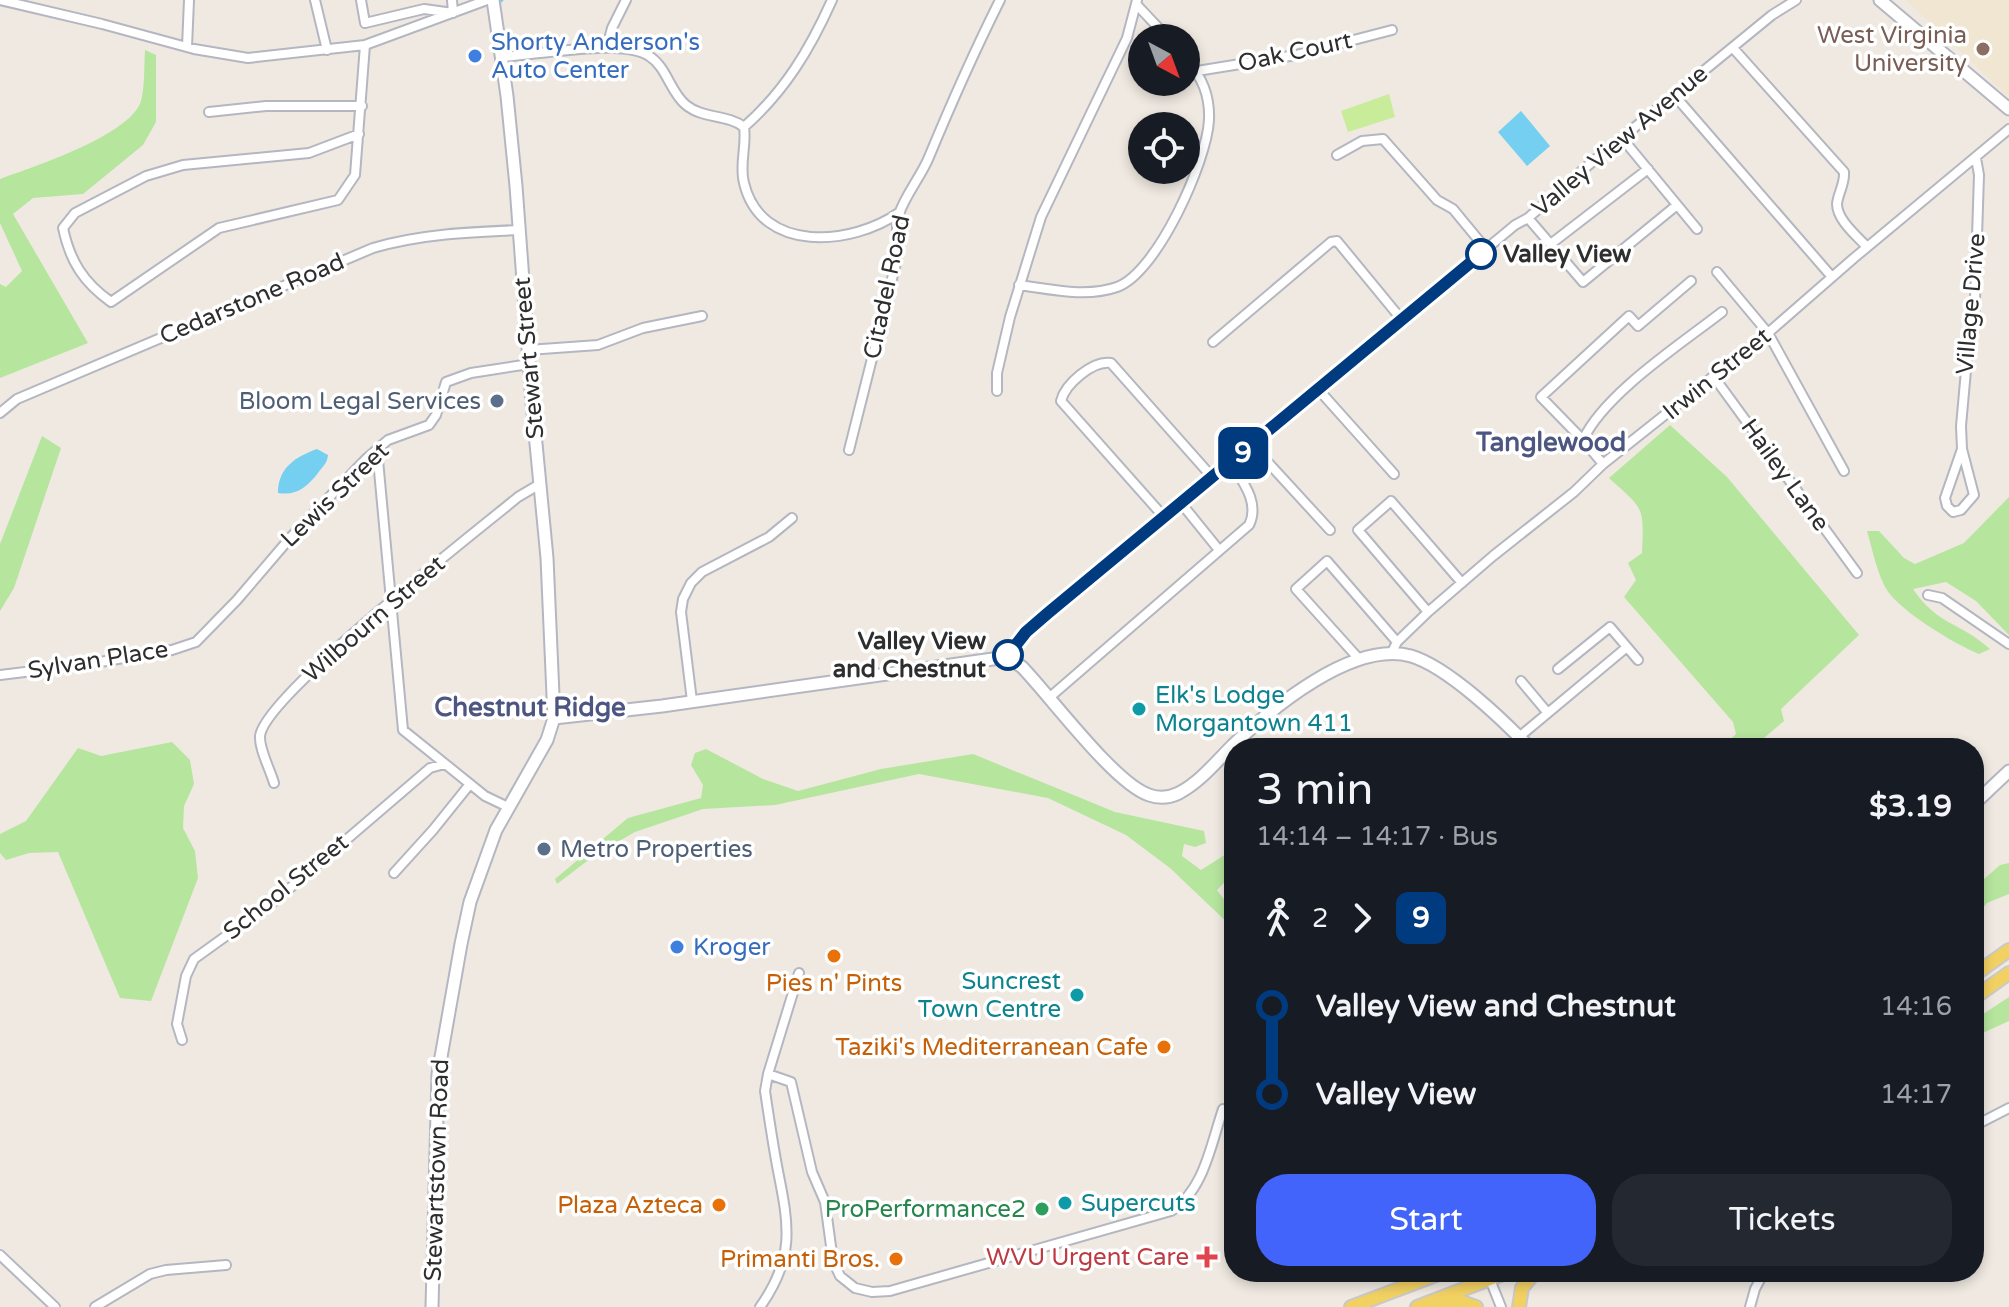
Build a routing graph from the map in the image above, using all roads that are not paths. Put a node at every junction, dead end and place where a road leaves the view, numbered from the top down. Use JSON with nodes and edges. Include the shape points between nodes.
{"nodes":[{"id":1,"x":0,"y":0,"type":"edge"},
{"id":2,"x":189,"y":0,"type":"edge"},
{"id":3,"x":315,"y":0,"type":"edge"},
{"id":4,"x":361,"y":0,"type":"edge"},
{"id":5,"x":452,"y":0,"type":"edge"},
{"id":6,"x":490,"y":0,"type":"edge"},
{"id":7,"x":626,"y":0,"type":"edge"},
{"id":8,"x":832,"y":0,"type":"edge"},
{"id":9,"x":1000,"y":0,"type":"edge"},
{"id":10,"x":1796,"y":0,"type":"edge"},
{"id":11,"x":1880,"y":0,"type":"edge"},
{"id":12,"x":1137,"y":2,"type":"edge"},
{"id":13,"x":453,"y":13,"type":"junction"},
{"id":14,"x":1156,"y":24,"type":"edge"},
{"id":15,"x":1392,"y":30,"type":"dead end"},
{"id":16,"x":365,"y":45,"type":"junction"},
{"id":17,"x":187,"y":47,"type":"junction"},
{"id":18,"x":607,"y":47,"type":"junction"},
{"id":19,"x":1733,"y":48,"type":"junction"},
{"id":20,"x":327,"y":50,"type":"junction"},
{"id":21,"x":502,"y":57,"type":"junction"},
{"id":22,"x":1200,"y":71,"type":"edge"},
{"id":23,"x":1200,"y":77,"type":"edge"},
{"id":24,"x":1675,"y":96,"type":"junction"},
{"id":25,"x":362,"y":106,"type":"junction"},
{"id":26,"x":2009,"y":109,"type":"edge"},
{"id":27,"x":209,"y":112,"type":"dead end"},
{"id":28,"x":744,"y":127,"type":"junction"},
{"id":29,"x":2009,"y":129,"type":"edge"},
{"id":30,"x":359,"y":134,"type":"junction"},
{"id":31,"x":1622,"y":138,"type":"junction"},
{"id":32,"x":1337,"y":155,"type":"dead end"},
{"id":33,"x":1976,"y":158,"type":"junction"},
{"id":34,"x":1648,"y":169,"type":"junction"},
{"id":35,"x":1677,"y":205,"type":"junction"},
{"id":36,"x":900,"y":212,"type":"junction"},
{"id":37,"x":1528,"y":218,"type":"junction"},
{"id":38,"x":1697,"y":229,"type":"dead end"},
{"id":39,"x":519,"y":230,"type":"junction"},
{"id":40,"x":1552,"y":243,"type":"junction"},
{"id":41,"x":1867,"y":247,"type":"junction"},
{"id":42,"x":1486,"y":249,"type":"junction"},
{"id":43,"x":1717,"y":272,"type":"dead end"},
{"id":44,"x":1832,"y":277,"type":"junction"},
{"id":45,"x":1691,"y":281,"type":"dead end"},
{"id":46,"x":1019,"y":285,"type":"junction"},
{"id":47,"x":1722,"y":312,"type":"dead end"},
{"id":48,"x":702,"y":316,"type":"dead end"},
{"id":49,"x":1402,"y":320,"type":"junction"},
{"id":50,"x":1768,"y":333,"type":"junction"},
{"id":51,"x":1213,"y":342,"type":"dead end"},
{"id":52,"x":528,"y":350,"type":"junction"},
{"id":53,"x":529,"y":364,"type":"junction"},
{"id":54,"x":1714,"y":377,"type":"junction"},
{"id":55,"x":1318,"y":389,"type":"junction"},
{"id":56,"x":997,"y":391,"type":"dead end"},
{"id":57,"x":0,"y":413,"type":"edge"},
{"id":58,"x":1583,"y":440,"type":"junction"},
{"id":59,"x":1252,"y":445,"type":"junction"},
{"id":60,"x":377,"y":449,"type":"junction"},
{"id":61,"x":1962,"y":449,"type":"junction"},
{"id":62,"x":849,"y":450,"type":"dead end"},
{"id":63,"x":1231,"y":463,"type":"junction"},
{"id":64,"x":1603,"y":464,"type":"junction"},
{"id":65,"x":1844,"y":471,"type":"dead end"},
{"id":66,"x":1394,"y":474,"type":"dead end"},
{"id":67,"x":1213,"y":478,"type":"junction"},
{"id":68,"x":540,"y":484,"type":"junction"},
{"id":69,"x":1181,"y":503,"type":"junction"},
{"id":70,"x":1164,"y":517,"type":"junction"},
{"id":71,"x":792,"y":518,"type":"dead end"},
{"id":72,"x":1330,"y":530,"type":"dead end"},
{"id":73,"x":1219,"y":550,"type":"junction"},
{"id":74,"x":1857,"y":573,"type":"dead end"},
{"id":75,"x":1462,"y":583,"type":"junction"},
{"id":76,"x":1928,"y":595,"type":"dead end"},
{"id":77,"x":391,"y":602,"type":"junction"},
{"id":78,"x":1428,"y":612,"type":"junction"},
{"id":79,"x":196,"y":642,"type":"joint"},
{"id":80,"x":2009,"y":644,"type":"edge"},
{"id":81,"x":1395,"y":647,"type":"junction"},
{"id":82,"x":1627,"y":647,"type":"junction"},
{"id":83,"x":1007,"y":657,"type":"junction"},
{"id":84,"x":1359,"y":659,"type":"junction"},
{"id":85,"x":1638,"y":660,"type":"dead end"},
{"id":86,"x":1558,"y":669,"type":"dead end"},
{"id":87,"x":0,"y":675,"type":"edge"},
{"id":88,"x":1521,"y":681,"type":"dead end"},
{"id":89,"x":1050,"y":697,"type":"junction"},
{"id":90,"x":692,"y":701,"type":"junction"},
{"id":91,"x":1547,"y":712,"type":"junction"},
{"id":92,"x":554,"y":718,"type":"junction"},
{"id":93,"x":1519,"y":737,"type":"joint"},
{"id":94,"x":1242,"y":738,"type":"edge"},
{"id":95,"x":1224,"y":755,"type":"edge"},
{"id":96,"x":444,"y":764,"type":"junction"},
{"id":97,"x":2009,"y":771,"type":"edge"},
{"id":98,"x":274,"y":783,"type":"dead end"},
{"id":99,"x":470,"y":784,"type":"junction"},
{"id":100,"x":1984,"y":795,"type":"edge"},
{"id":101,"x":508,"y":807,"type":"junction"},
{"id":102,"x":394,"y":873,"type":"dead end"},
{"id":103,"x":2009,"y":950,"type":"edge"},
{"id":104,"x":1984,"y":968,"type":"edge"},
{"id":105,"x":799,"y":973,"type":"dead end"},
{"id":106,"x":2009,"y":973,"type":"edge"},
{"id":107,"x":1984,"y":991,"type":"edge"},
{"id":108,"x":182,"y":1040,"type":"dead end"},
{"id":109,"x":768,"y":1074,"type":"junction"},
{"id":110,"x":2009,"y":1108,"type":"edge"},
{"id":111,"x":1224,"y":1109,"type":"edge"},
{"id":112,"x":1984,"y":1121,"type":"edge"},
{"id":113,"x":0,"y":1255,"type":"edge"},
{"id":114,"x":226,"y":1265,"type":"dead end"},
{"id":115,"x":1417,"y":1282,"type":"edge"},
{"id":116,"x":1472,"y":1282,"type":"edge"},
{"id":117,"x":1491,"y":1282,"type":"edge"},
{"id":118,"x":1527,"y":1282,"type":"edge"},
{"id":119,"x":1759,"y":1282,"type":"edge"},
{"id":120,"x":55,"y":1307,"type":"edge"},
{"id":121,"x":95,"y":1307,"type":"edge"},
{"id":122,"x":432,"y":1307,"type":"edge"},
{"id":123,"x":760,"y":1307,"type":"edge"},
{"id":124,"x":1351,"y":1307,"type":"edge"},
{"id":125,"x":1417,"y":1307,"type":"edge"},
{"id":126,"x":1425,"y":1307,"type":"edge"},
{"id":127,"x":1476,"y":1307,"type":"edge"},
{"id":128,"x":1501,"y":1307,"type":"edge"},
{"id":129,"x":1519,"y":1307,"type":"edge"},
{"id":130,"x":1750,"y":1307,"type":"edge"}],
"edges":[{"from":1,"to":17,"type":"street"},
{"from":2,"to":17,"type":"street"},
{"from":3,"to":20,"type":"street"},
{"from":4,"to":13,"type":"street","via":[[365,23],[424,9]]},
{"from":5,"to":13,"type":"street"},
{"from":6,"to":13,"type":"street"},
{"from":6,"to":21,"type":"street","name":"Stewart Street"},
{"from":7,"to":18,"type":"street"},
{"from":8,"to":28,"type":"street","via":[[797,69]]},
{"from":9,"to":36,"type":"street","name":"Citadel Road"},
{"from":10,"to":19,"type":"street","name":"Valley View Avenue"},
{"from":11,"to":26,"type":"street"},
{"from":12,"to":14,"type":"street"},
{"from":12,"to":46,"type":"street","via":[[1127,38],[1041,217]]},
{"from":13,"to":16,"type":"street"},
{"from":15,"to":22,"type":"street","name":"Oak Court","via":[[1296,55]]},
{"from":16,"to":20,"type":"street"},
{"from":16,"to":25,"type":"street"},
{"from":17,"to":20,"type":"street","via":[[248,58]]},
{"from":18,"to":21,"type":"street"},
{"from":18,"to":28,"type":"street","via":[[650,56],[684,104]]},
{"from":19,"to":24,"type":"street","name":"Valley View Avenue"},
{"from":19,"to":41,"type":"street","via":[[1844,172],[1840,216]]},
{"from":21,"to":39,"type":"street","name":"Stewart Street"},
{"from":23,"to":46,"type":"street","via":[[1207,90],[1205,148],[1148,264],[1117,287],[1097,291]]},
{"from":24,"to":31,"type":"street","name":"Valley View Avenue"},
{"from":24,"to":44,"type":"street"},
{"from":25,"to":27,"type":"street"},
{"from":25,"to":30,"type":"street"},
{"from":28,"to":36,"type":"street","via":[[743,180],[771,227],[814,238],[835,237],[862,232]]},
{"from":29,"to":33,"type":"street","name":"Irwin Street"},
{"from":30,"to":30,"type":"street","via":[[309,153],[183,165],[146,176],[75,213],[63,228],[68,252],[91,288],[111,302],[219,228],[338,200],[355,175]]},
{"from":31,"to":34,"type":"street"},
{"from":31,"to":37,"type":"street","name":"Valley View Avenue"},
{"from":32,"to":42,"type":"street","via":[[1362,141],[1383,139]]},
{"from":33,"to":41,"type":"street","name":"Irwin Street"},
{"from":33,"to":61,"type":"street","name":"Village Drive","via":[[1976,298],[1963,390]]},
{"from":34,"to":35,"type":"street"},
{"from":34,"to":40,"type":"street"},
{"from":35,"to":38,"type":"street"},
{"from":35,"to":40,"type":"street","via":[[1583,282]]},
{"from":36,"to":62,"type":"street","name":"Citadel Road","via":[[897,259]]},
{"from":37,"to":40,"type":"street"},
{"from":37,"to":42,"type":"street","name":"Valley View Avenue"},
{"from":39,"to":52,"type":"street","name":"Stewart Street"},
{"from":39,"to":57,"type":"street","name":"Cedarstone Road","via":[[463,232],[373,248],[17,399]]},
{"from":41,"to":44,"type":"street","name":"Irwin Street"},
{"from":42,"to":49,"type":"street","name":"Valley View Avenue"},
{"from":43,"to":50,"type":"street"},
{"from":44,"to":50,"type":"street","name":"Irwin Street"},
{"from":45,"to":58,"type":"street","via":[[1638,326],[1629,316],[1541,397]]},
{"from":46,"to":56,"type":"street"},
{"from":47,"to":58,"type":"street","via":[[1613,399]]},
{"from":48,"to":52,"type":"street","via":[[643,328],[598,345]]},
{"from":49,"to":51,"type":"street","via":[[1337,241]]},
{"from":49,"to":55,"type":"street","name":"Valley View Avenue"},
{"from":50,"to":54,"type":"street","name":"Irwin Street"},
{"from":50,"to":65,"type":"street"},
{"from":52,"to":53,"type":"street","name":"Stewart Street"},
{"from":53,"to":60,"type":"street","name":"Lewis Street","via":[[446,382],[429,425]]},
{"from":53,"to":68,"type":"street","name":"Stewart Street"},
{"from":54,"to":64,"type":"street","name":"Irwin Street"},
{"from":54,"to":74,"type":"street","name":"Hailey Lane"},
{"from":55,"to":59,"type":"street","name":"Valley View Avenue"},
{"from":55,"to":66,"type":"street"},
{"from":58,"to":64,"type":"street"},
{"from":59,"to":63,"type":"street","name":"Valley View Avenue"},
{"from":59,"to":72,"type":"street"},
{"from":60,"to":77,"type":"street"},
{"from":60,"to":79,"type":"street","name":"Lewis Street"},
{"from":61,"to":61,"type":"street","name":"Village Drive","via":[[1974,495],[1953,512],[1945,498]]},
{"from":63,"to":67,"type":"street","name":"Valley View Avenue"},
{"from":63,"to":73,"type":"street","via":[[1254,515]]},
{"from":64,"to":75,"type":"street","name":"Irwin Street"},
{"from":67,"to":69,"type":"street","name":"Valley View Avenue"},
{"from":67,"to":70,"type":"street","via":[[1111,363],[1088,370],[1061,401]]},
{"from":68,"to":77,"type":"street","name":"Wilbourn Street"},
{"from":68,"to":92,"type":"street","name":"Stewart Street"},
{"from":69,"to":70,"type":"street","name":"Valley View Avenue"},
{"from":69,"to":73,"type":"street"},
{"from":70,"to":83,"type":"street","name":"Valley View Avenue","via":[[1026,632]]},
{"from":71,"to":90,"type":"street","via":[[691,583],[681,612]]},
{"from":73,"to":89,"type":"street"},
{"from":75,"to":78,"type":"street","name":"Irwin Street"},
{"from":75,"to":78,"type":"street","via":[[1391,501],[1358,530]]},
{"from":76,"to":80,"type":"street","via":[[1942,598]]},
{"from":77,"to":96,"type":"street","via":[[403,730]]},
{"from":77,"to":98,"type":"street","name":"Wilbourn Street","via":[[279,702],[264,724],[260,737]]},
{"from":78,"to":81,"type":"street","name":"Irwin Street"},
{"from":79,"to":87,"type":"street","name":"Sylvan Place"},
{"from":81,"to":84,"type":"street"},
{"from":81,"to":84,"type":"street","via":[[1327,561],[1296,589]]},
{"from":81,"to":93,"type":"street","via":[[1452,679]]},
{"from":82,"to":85,"type":"street"},
{"from":82,"to":86,"type":"street","via":[[1610,627]]},
{"from":82,"to":91,"type":"street"},
{"from":83,"to":89,"type":"street"},
{"from":83,"to":90,"type":"street"},
{"from":84,"to":94,"type":"street","via":[[1285,701]]},
{"from":88,"to":91,"type":"street"},
{"from":89,"to":95,"type":"street","via":[[1114,769],[1150,796],[1180,793]]},
{"from":90,"to":92,"type":"street"},
{"from":91,"to":93,"type":"street"},
{"from":92,"to":101,"type":"street","name":"Stewartstown Road"},
{"from":96,"to":99,"type":"street"},
{"from":96,"to":108,"type":"street","name":"School Street","via":[[430,768],[276,900],[194,959],[177,1024]]},
{"from":97,"to":100,"type":"street"},
{"from":99,"to":101,"type":"street"},
{"from":99,"to":102,"type":"street"},
{"from":101,"to":122,"type":"street","name":"Stewartstown Road","via":[[470,902],[438,1074]]},
{"from":103,"to":104,"type":"main road"},
{"from":105,"to":109,"type":"street"},
{"from":106,"to":107,"type":"main road"},
{"from":109,"to":111,"type":"street","via":[[791,1082],[840,1276],[855,1288],[872,1292],[1171,1211],[1194,1192]]},
{"from":109,"to":123,"type":"street","via":[[765,1091],[788,1226],[785,1259]]},
{"from":110,"to":112,"type":"street"},
{"from":113,"to":120,"type":"street"},
{"from":114,"to":121,"type":"street","via":[[150,1274]]},
{"from":115,"to":124,"type":"main road"},
{"from":116,"to":125,"type":"main road"},
{"from":117,"to":128,"type":"street"},
{"from":118,"to":129,"type":"main road"},
{"from":119,"to":130,"type":"street"},
{"from":126,"to":127,"type":"main road","via":[[1459,1301]]}]}
